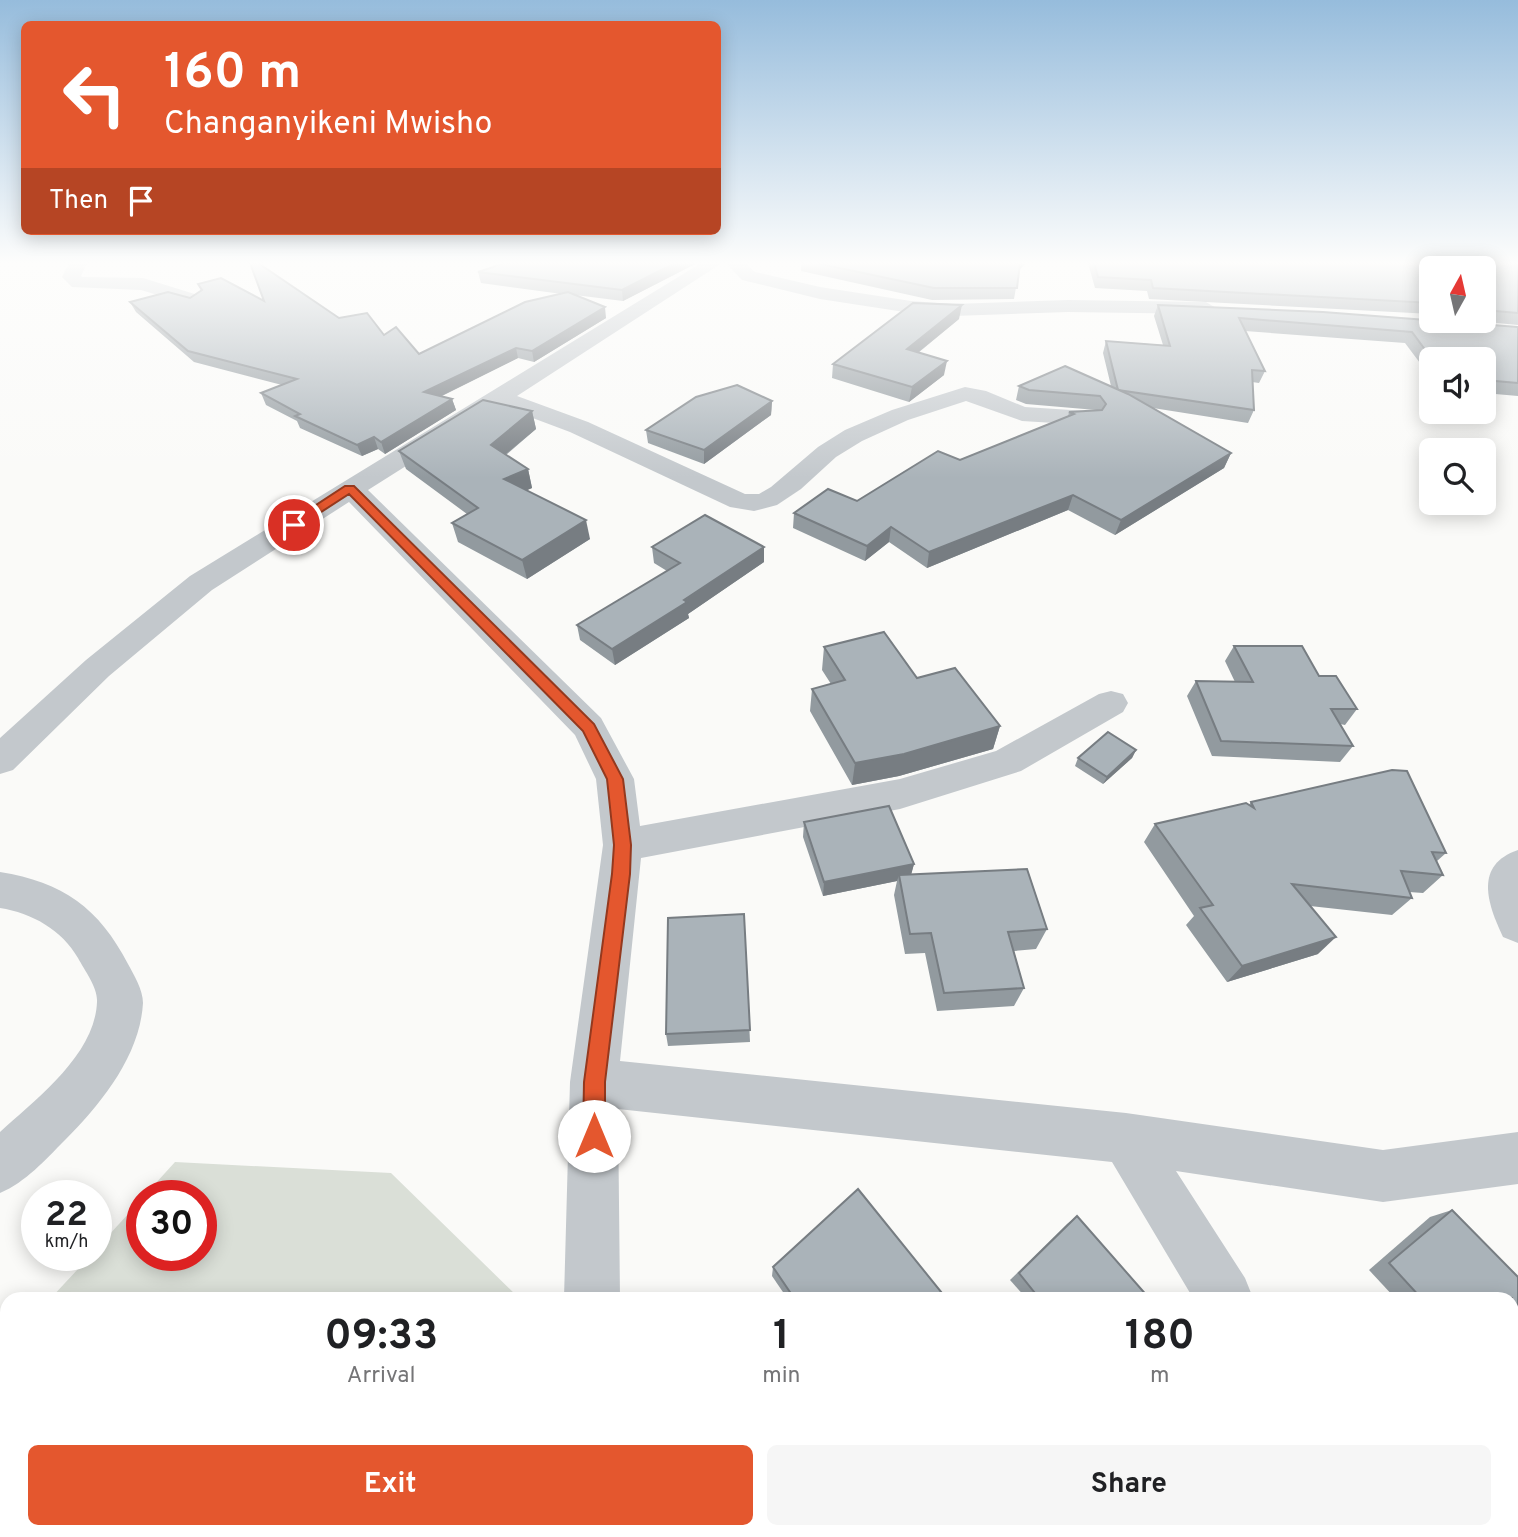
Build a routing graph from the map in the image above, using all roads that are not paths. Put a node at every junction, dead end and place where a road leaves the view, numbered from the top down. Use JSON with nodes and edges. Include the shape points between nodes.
{"nodes":[{"id":1,"x":601,"y":335,"type":"edge"},
{"id":2,"x":502,"y":398,"type":"junction"},
{"id":3,"x":1087,"y":418,"type":"edge"},
{"id":4,"x":349,"y":488,"type":"junction"},
{"id":5,"x":1111,"y":703,"type":"dead end"},
{"id":6,"x":0,"y":760,"type":"edge"},
{"id":7,"x":622,"y":845,"type":"junction"},
{"id":8,"x":1518,"y":867,"type":"edge"},
{"id":9,"x":0,"y":890,"type":"edge"},
{"id":10,"x":1518,"y":924,"type":"edge"},
{"id":11,"x":594,"y":1082,"type":"junction"},
{"id":12,"x":1126,"y":1138,"type":"junction"},
{"id":13,"x":1518,"y":1158,"type":"edge"},
{"id":14,"x":0,"y":1167,"type":"edge"},
{"id":15,"x":592,"y":1292,"type":"edge"},
{"id":16,"x":1220,"y":1292,"type":"edge"}],
"edges":[{"from":1,"to":2,"type":"street"},
{"from":2,"to":3,"type":"street","via":[[579,426],[739,501],[757,504],[771,499],[836,445],[881,421],[965,394],[977,394],[1035,416]]},
{"from":2,"to":4,"type":"street"},
{"from":4,"to":6,"type":"street","via":[[201,583],[127,640]]},
{"from":4,"to":7,"type":"street","via":[[589,727],[615,779]]},
{"from":5,"to":7,"type":"street","via":[[1008,761],[900,794]]},
{"from":7,"to":11,"type":"street"},
{"from":8,"to":10,"type":"street","via":[[1507,877]]},
{"from":9,"to":14,"type":"street","via":[[24,892],[89,933],[120,1000],[113,1038],[77,1092]]},
{"from":11,"to":12,"type":"street"},
{"from":11,"to":15,"type":"street"},
{"from":12,"to":13,"type":"street","via":[[1383,1176]]},
{"from":12,"to":16,"type":"street"}]}
